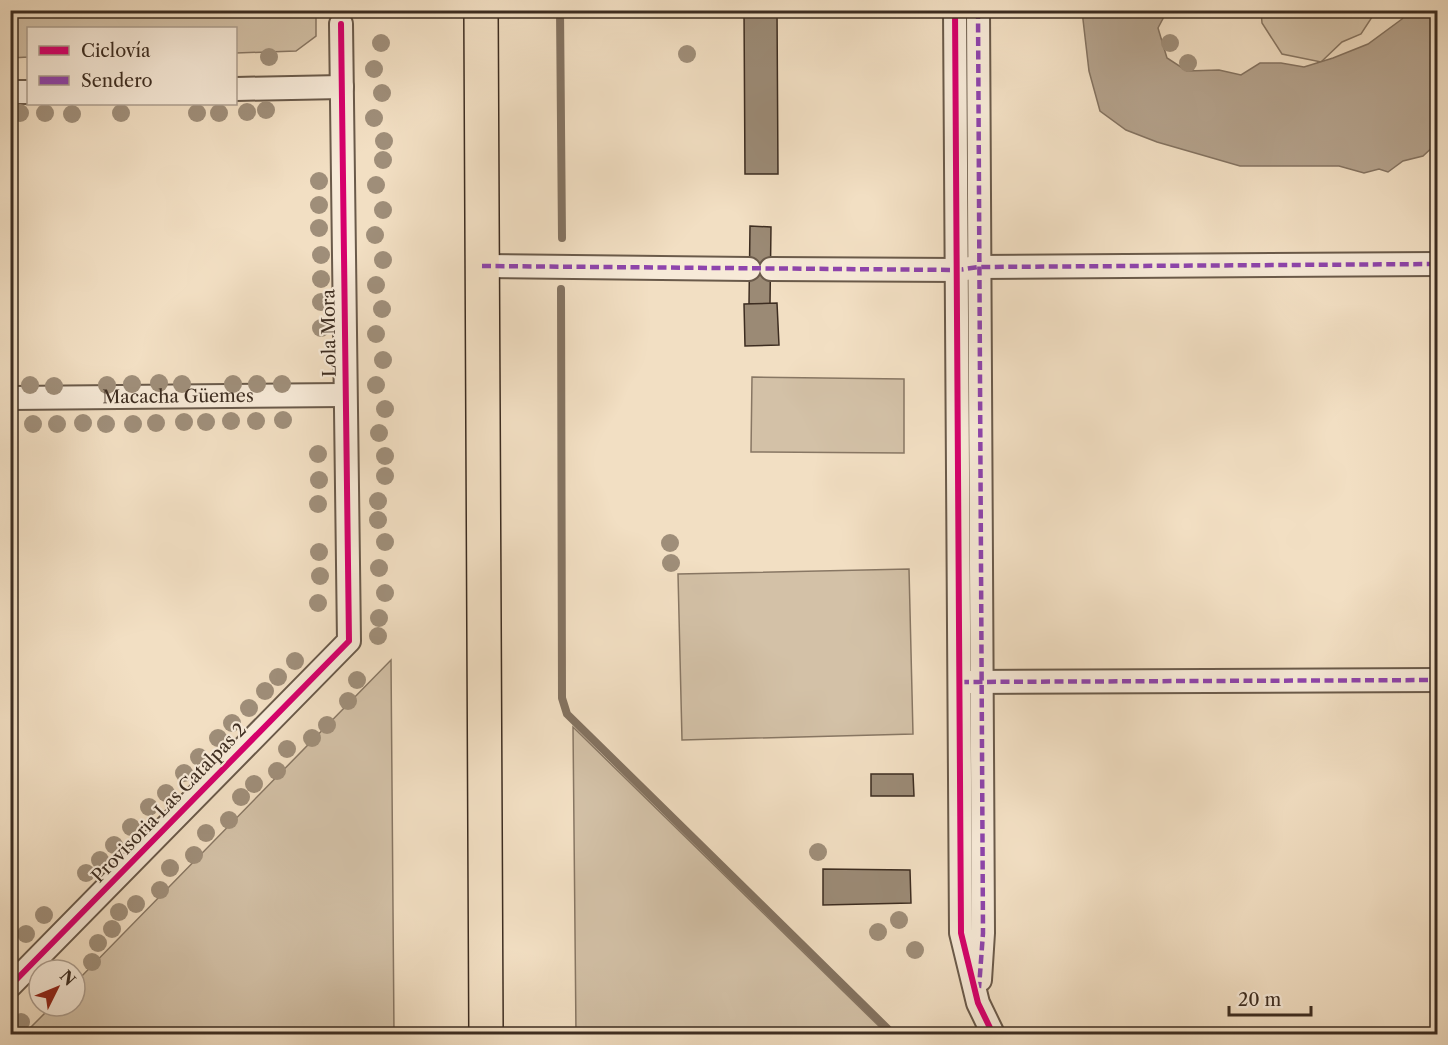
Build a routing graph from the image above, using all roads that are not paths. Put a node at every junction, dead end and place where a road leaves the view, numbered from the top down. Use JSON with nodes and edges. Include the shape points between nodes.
{"nodes":[{"id":1,"x":481,"y":10,"type":"edge"},
{"id":2,"x":955,"y":10,"type":"edge"},
{"id":3,"x":978,"y":10,"type":"edge"},
{"id":4,"x":341,"y":24,"type":"dead end"},
{"id":5,"x":342,"y":87,"type":"junction"},
{"id":6,"x":237,"y":89,"type":"edge"},
{"id":7,"x":27,"y":92,"type":"edge"},
{"id":8,"x":10,"y":93,"type":"edge"},
{"id":9,"x":1437,"y":264,"type":"edge"},
{"id":10,"x":482,"y":266,"type":"junction"},
{"id":11,"x":968,"y":268,"type":"junction"},
{"id":12,"x":344,"y":395,"type":"junction"},
{"id":13,"x":10,"y":398,"type":"edge"},
{"id":14,"x":349,"y":641,"type":"joint"},
{"id":15,"x":1437,"y":680,"type":"edge"},
{"id":16,"x":971,"y":682,"type":"junction"},
{"id":17,"x":10,"y":986,"type":"edge"},
{"id":18,"x":486,"y":1035,"type":"edge"},
{"id":19,"x":993,"y":1035,"type":"edge"}],
"edges":[{"from":1,"to":10,"type":"main road"},
{"from":2,"to":11,"type":"street"},
{"from":3,"to":11,"type":"street"},
{"from":4,"to":5,"type":"street","name":"Lola Mora"},
{"from":5,"to":6,"type":"street"},
{"from":5,"to":12,"type":"street","name":"Lola Mora"},
{"from":7,"to":8,"type":"street"},
{"from":9,"to":11,"type":"street"},
{"from":10,"to":11,"type":"street"},
{"from":10,"to":18,"type":"main road"},
{"from":11,"to":16,"type":"street"},
{"from":12,"to":13,"type":"street","name":"Macacha Güemes"},
{"from":12,"to":14,"type":"street","name":"Lola Mora"},
{"from":14,"to":17,"type":"street","name":"Provisoria Las Catalpas 2"},
{"from":15,"to":16,"type":"street"},
{"from":16,"to":19,"type":"street","via":[[961,933],[978,1003]]}]}
